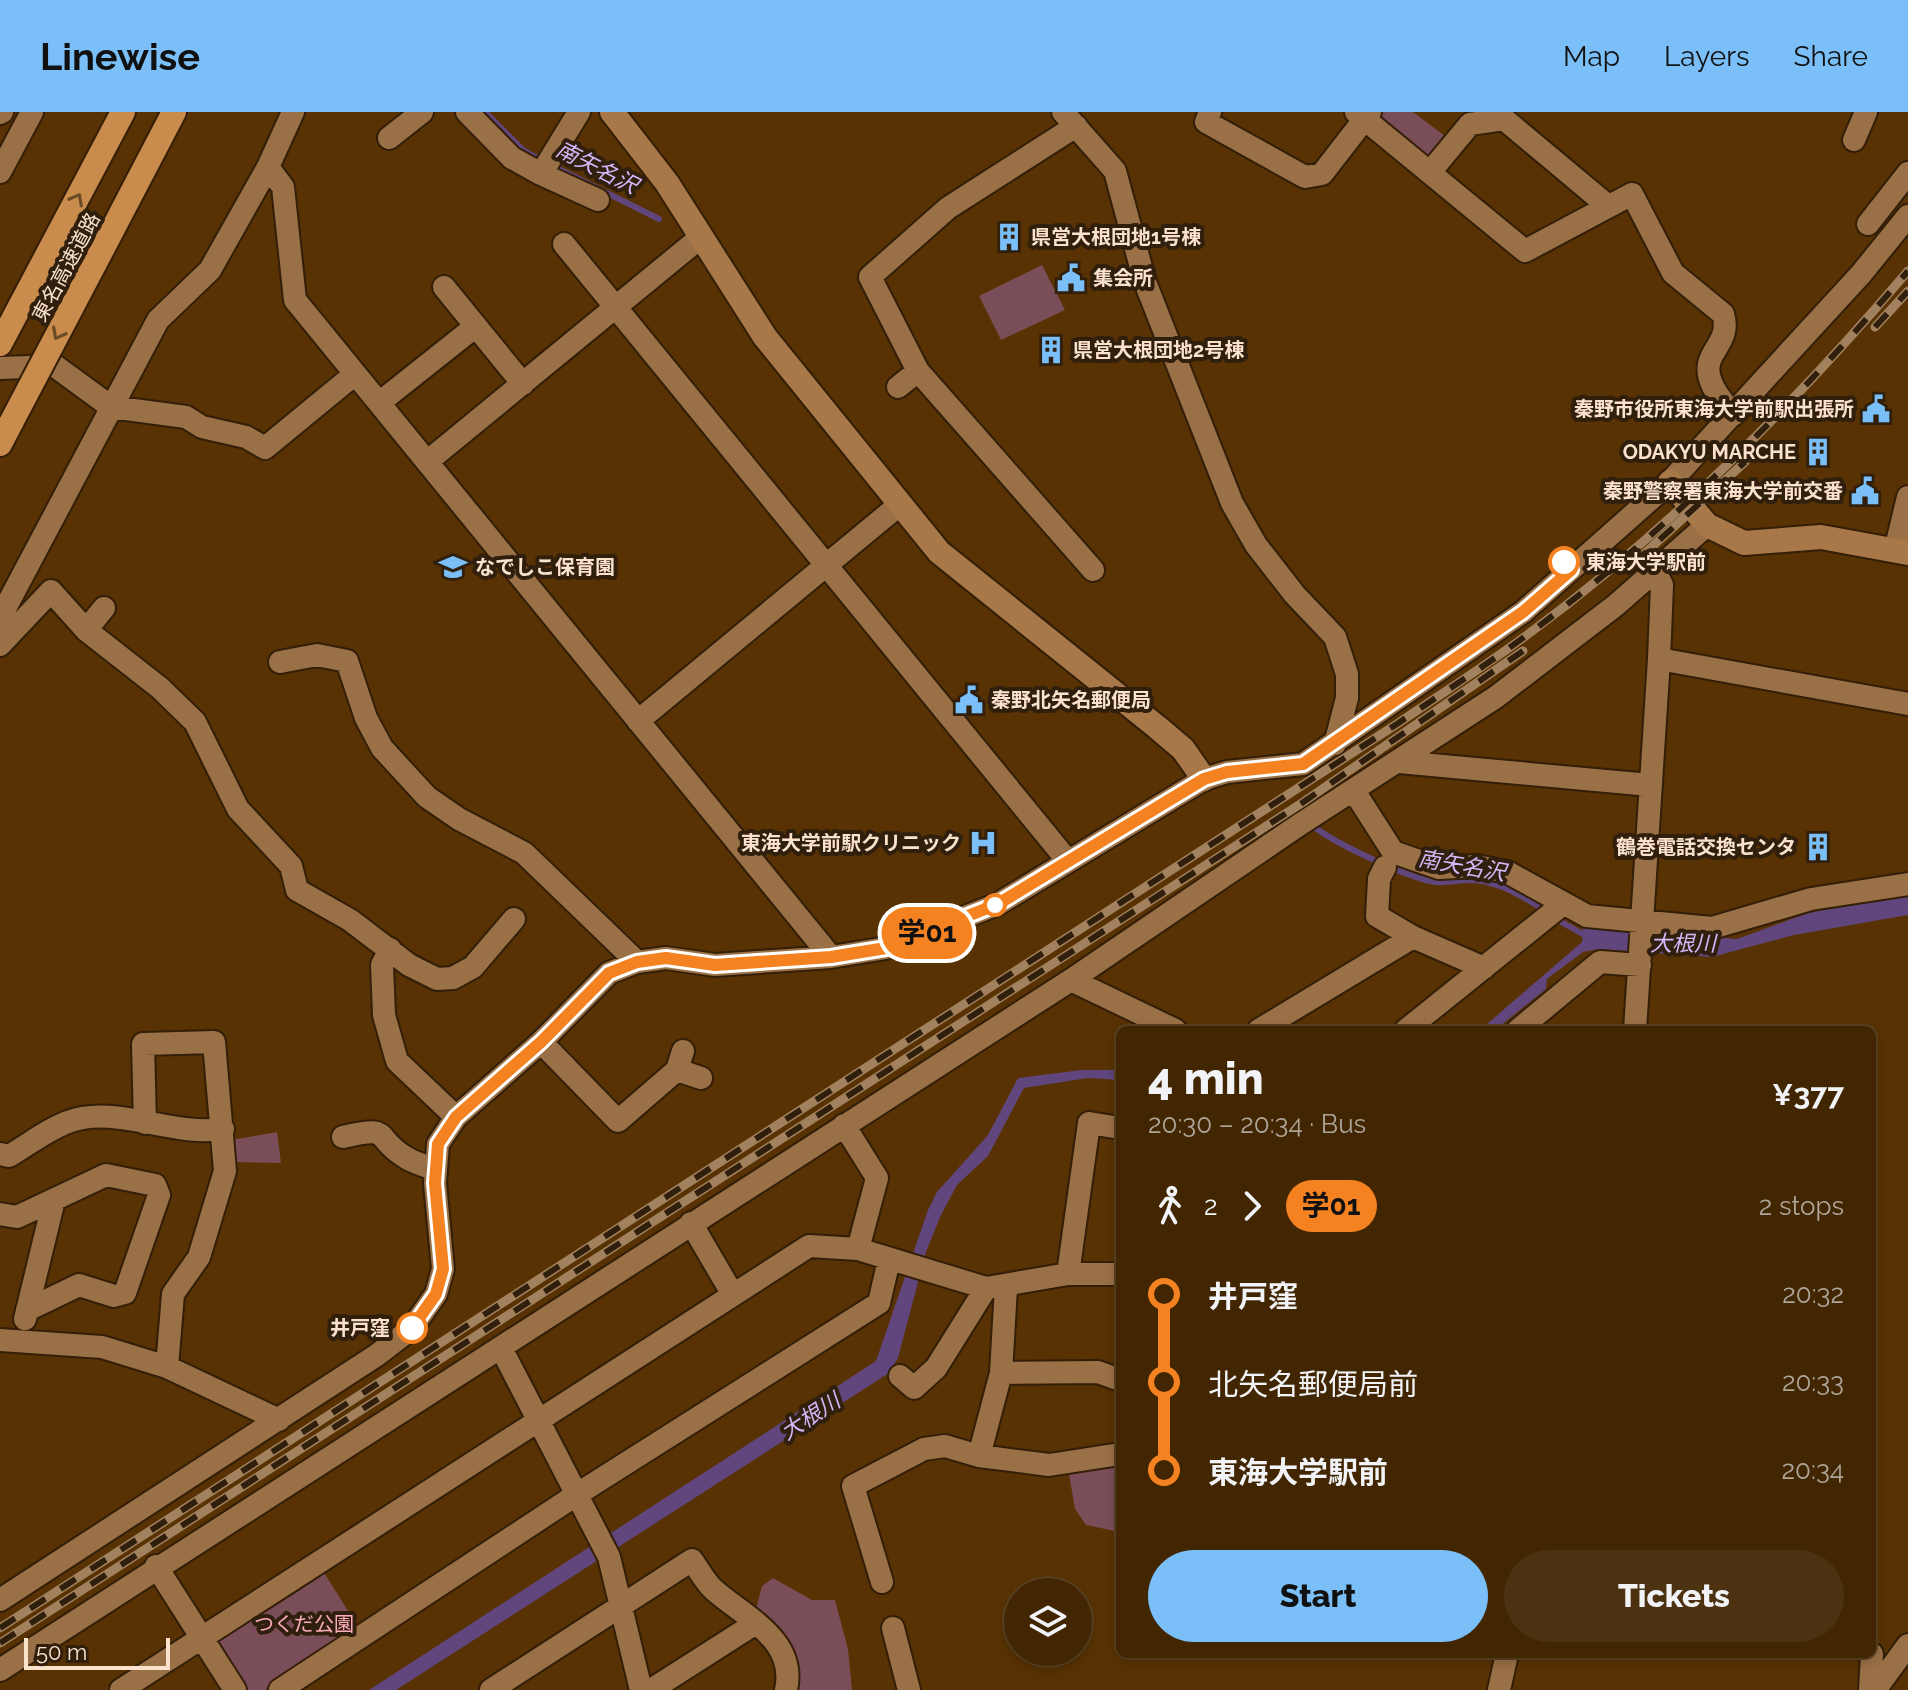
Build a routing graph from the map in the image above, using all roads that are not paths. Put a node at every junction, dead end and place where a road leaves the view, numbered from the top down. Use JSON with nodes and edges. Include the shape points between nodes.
{"nodes":[{"id":1,"x":123,"y":112,"type":"edge"},
{"id":2,"x":174,"y":112,"type":"edge"},
{"id":3,"x":293,"y":112,"type":"edge"},
{"id":4,"x":422,"y":112,"type":"edge"},
{"id":5,"x":467,"y":112,"type":"edge"},
{"id":6,"x":579,"y":112,"type":"edge"},
{"id":7,"x":612,"y":112,"type":"edge"},
{"id":8,"x":1210,"y":112,"type":"edge"},
{"id":9,"x":1866,"y":112,"type":"edge"},
{"id":10,"x":26,"y":114,"type":"edge"},
{"id":11,"x":1364,"y":114,"type":"edge"},
{"id":12,"x":1070,"y":119,"type":"edge"},
{"id":13,"x":395,"y":125,"type":"edge"},
{"id":14,"x":1854,"y":140,"type":"dead end"},
{"id":15,"x":268,"y":167,"type":"junction"},
{"id":16,"x":544,"y":167,"type":"junction"},
{"id":17,"x":1431,"y":171,"type":"junction"},
{"id":18,"x":0,"y":172,"type":"edge"},
{"id":19,"x":1908,"y":173,"type":"edge"},
{"id":20,"x":598,"y":200,"type":"dead end"},
{"id":21,"x":1608,"y":206,"type":"junction"},
{"id":22,"x":1908,"y":216,"type":"edge"},
{"id":23,"x":1868,"y":224,"type":"dead end"},
{"id":24,"x":701,"y":237,"type":"junction"},
{"id":25,"x":564,"y":244,"type":"dead end"},
{"id":26,"x":444,"y":287,"type":"dead end"},
{"id":27,"x":617,"y":307,"type":"junction"},
{"id":28,"x":476,"y":326,"type":"junction"},
{"id":29,"x":0,"y":344,"type":"edge"},
{"id":30,"x":0,"y":368,"type":"edge"},
{"id":31,"x":918,"y":371,"type":"junction"},
{"id":32,"x":355,"y":374,"type":"junction"},
{"id":33,"x":523,"y":384,"type":"junction"},
{"id":34,"x":898,"y":387,"type":"dead end"},
{"id":35,"x":379,"y":403,"type":"junction"},
{"id":36,"x":111,"y":407,"type":"junction"},
{"id":37,"x":1733,"y":415,"type":"junction"},
{"id":38,"x":0,"y":444,"type":"edge"},
{"id":39,"x":428,"y":461,"type":"junction"},
{"id":40,"x":1670,"y":482,"type":"junction"},
{"id":41,"x":1908,"y":497,"type":"edge"},
{"id":42,"x":899,"y":505,"type":"junction"},
{"id":43,"x":1707,"y":525,"type":"junction"},
{"id":44,"x":1901,"y":552,"type":"edge"},
{"id":45,"x":827,"y":565,"type":"junction"},
{"id":46,"x":1093,"y":570,"type":"dead end"},
{"id":47,"x":1655,"y":571,"type":"junction"},
{"id":48,"x":104,"y":608,"type":"dead end"},
{"id":49,"x":0,"y":618,"type":"edge"},
{"id":50,"x":86,"y":630,"type":"junction"},
{"id":51,"x":0,"y":645,"type":"edge"},
{"id":52,"x":1659,"y":659,"type":"junction"},
{"id":53,"x":280,"y":662,"type":"dead end"},
{"id":54,"x":1908,"y":704,"type":"edge"},
{"id":55,"x":638,"y":721,"type":"junction"},
{"id":56,"x":1335,"y":744,"type":"junction"},
{"id":57,"x":1399,"y":762,"type":"junction"},
{"id":58,"x":1204,"y":779,"type":"junction"},
{"id":59,"x":1650,"y":785,"type":"junction"},
{"id":60,"x":1354,"y":791,"type":"junction"},
{"id":61,"x":1067,"y":860,"type":"junction"},
{"id":62,"x":1385,"y":867,"type":"dead end"},
{"id":63,"x":1908,"y":884,"type":"edge"},
{"id":64,"x":1563,"y":904,"type":"junction"},
{"id":65,"x":514,"y":919,"type":"dead end"},
{"id":66,"x":1642,"y":924,"type":"junction"},
{"id":67,"x":1413,"y":937,"type":"junction"},
{"id":68,"x":390,"y":949,"type":"junction"},
{"id":69,"x":831,"y":957,"type":"junction"},
{"id":70,"x":1640,"y":960,"type":"junction"},
{"id":71,"x":637,"y":962,"type":"junction"},
{"id":72,"x":1484,"y":968,"type":"junction"},
{"id":73,"x":1071,"y":980,"type":"junction"},
{"id":74,"x":1167,"y":1026,"type":"edge"},
{"id":75,"x":1266,"y":1026,"type":"edge"},
{"id":76,"x":1411,"y":1026,"type":"edge"},
{"id":77,"x":1523,"y":1026,"type":"edge"},
{"id":78,"x":1635,"y":1026,"type":"edge"},
{"id":79,"x":541,"y":1042,"type":"junction"},
{"id":80,"x":701,"y":1078,"type":"dead end"},
{"id":81,"x":456,"y":1117,"type":"junction"},
{"id":82,"x":145,"y":1123,"type":"junction"},
{"id":83,"x":844,"y":1125,"type":"junction"},
{"id":84,"x":1116,"y":1127,"type":"edge"},
{"id":85,"x":223,"y":1129,"type":"junction"},
{"id":86,"x":343,"y":1137,"type":"dead end"},
{"id":87,"x":0,"y":1154,"type":"edge"},
{"id":88,"x":436,"y":1170,"type":"junction"},
{"id":89,"x":54,"y":1200,"type":"junction"},
{"id":90,"x":0,"y":1214,"type":"edge"},
{"id":91,"x":691,"y":1223,"type":"junction"},
{"id":92,"x":858,"y":1249,"type":"junction"},
{"id":93,"x":894,"y":1262,"type":"junction"},
{"id":94,"x":1068,"y":1274,"type":"junction"},
{"id":95,"x":1116,"y":1274,"type":"edge"},
{"id":96,"x":996,"y":1287,"type":"junction"},
{"id":97,"x":733,"y":1295,"type":"junction"},
{"id":98,"x":27,"y":1310,"type":"junction"},
{"id":99,"x":11,"y":1341,"type":"edge"},
{"id":100,"x":501,"y":1348,"type":"junction"},
{"id":101,"x":167,"y":1367,"type":"junction"},
{"id":102,"x":1001,"y":1373,"type":"junction"},
{"id":103,"x":900,"y":1376,"type":"dead end"},
{"id":104,"x":1116,"y":1379,"type":"edge"},
{"id":105,"x":279,"y":1420,"type":"junction"},
{"id":106,"x":538,"y":1422,"type":"junction"},
{"id":107,"x":1116,"y":1455,"type":"edge"},
{"id":108,"x":979,"y":1456,"type":"junction"},
{"id":109,"x":576,"y":1495,"type":"junction"},
{"id":110,"x":156,"y":1566,"type":"junction"},
{"id":111,"x":882,"y":1582,"type":"dead end"},
{"id":112,"x":0,"y":1600,"type":"edge"},
{"id":113,"x":621,"y":1606,"type":"junction"},
{"id":114,"x":756,"y":1623,"type":"junction"},
{"id":115,"x":893,"y":1628,"type":"dead end"},
{"id":116,"x":202,"y":1639,"type":"junction"},
{"id":117,"x":1908,"y":1645,"type":"edge"},
{"id":118,"x":1506,"y":1658,"type":"edge"},
{"id":119,"x":1872,"y":1658,"type":"edge"},
{"id":120,"x":0,"y":1670,"type":"edge"},
{"id":121,"x":121,"y":1690,"type":"edge"},
{"id":122,"x":235,"y":1690,"type":"edge"},
{"id":123,"x":280,"y":1690,"type":"edge"},
{"id":124,"x":491,"y":1690,"type":"edge"},
{"id":125,"x":641,"y":1690,"type":"edge"},
{"id":126,"x":651,"y":1690,"type":"edge"},
{"id":127,"x":786,"y":1690,"type":"edge"},
{"id":128,"x":909,"y":1690,"type":"edge"},
{"id":129,"x":1499,"y":1690,"type":"edge"},
{"id":130,"x":1873,"y":1690,"type":"edge"}],
"edges":[{"from":29,"to":1,"type":"highway","name":"東名高速道路","one_way":true},
{"from":2,"to":38,"type":"highway","name":"東名高速道路","one_way":true,"bridge":true},
{"from":3,"to":15,"type":"street"},
{"from":4,"to":13,"type":"street"},
{"from":5,"to":16,"type":"street","via":[[512,158]]},
{"from":6,"to":16,"type":"street"},
{"from":7,"to":24,"type":"street"},
{"from":8,"to":11,"type":"street","via":[[1206,122],[1305,177],[1322,174]]},
{"from":9,"to":14,"type":"street"},
{"from":10,"to":18,"type":"street"},
{"from":11,"to":17,"type":"street"},
{"from":12,"to":31,"type":"street","via":[[868,268]]},
{"from":12,"to":56,"type":"street","via":[[1115,171],[1145,282],[1232,503],[1256,545],[1335,637],[1347,674],[1347,698]]},
{"from":15,"to":32,"type":"street","via":[[283,187],[295,300]]},
{"from":15,"to":36,"type":"street","via":[[210,270],[158,320]]},
{"from":16,"to":20,"type":"street"},
{"from":17,"to":21,"type":"street","via":[[1525,251]]},
{"from":17,"to":21,"type":"street","via":[[1470,124],[1504,119]]},
{"from":19,"to":23,"type":"street"},
{"from":21,"to":37,"type":"street","via":[[1632,194],[1673,273],[1723,314],[1724,338],[1708,372]]},
{"from":22,"to":37,"type":"street"},
{"from":24,"to":27,"type":"street"},
{"from":24,"to":42,"type":"street","via":[[765,337]]},
{"from":25,"to":27,"type":"street"},
{"from":26,"to":28,"type":"street"},
{"from":27,"to":33,"type":"street"},
{"from":27,"to":45,"type":"street"},
{"from":28,"to":33,"type":"street"},
{"from":28,"to":35,"type":"street"},
{"from":30,"to":36,"type":"street","via":[[55,366]]},
{"from":31,"to":34,"type":"street"},
{"from":31,"to":46,"type":"street"},
{"from":32,"to":35,"type":"street"},
{"from":32,"to":36,"type":"street","via":[[265,448],[186,417]]},
{"from":33,"to":39,"type":"street"},
{"from":35,"to":39,"type":"street"},
{"from":36,"to":49,"type":"street"},
{"from":37,"to":40,"type":"street"},
{"from":39,"to":55,"type":"street"},
{"from":40,"to":43,"type":"street"},
{"from":40,"to":56,"type":"street","via":[[1523,612]]},
{"from":41,"to":44,"type":"street"},
{"from":42,"to":45,"type":"street"},
{"from":42,"to":58,"type":"street","via":[[939,552],[1183,749]]},
{"from":43,"to":44,"type":"street","via":[[1744,543],[1821,537]]},
{"from":43,"to":47,"type":"street"},
{"from":45,"to":55,"type":"street"},
{"from":45,"to":61,"type":"street"},
{"from":47,"to":52,"type":"street","via":[[1662,585]]},
{"from":47,"to":57,"type":"street","via":[[1551,658]]},
{"from":48,"to":50,"type":"street"},
{"from":50,"to":51,"type":"street","via":[[51,591]]},
{"from":50,"to":68,"type":"street","via":[[195,722],[238,809],[291,866],[297,890]]},
{"from":52,"to":54,"type":"street"},
{"from":52,"to":59,"type":"street"},
{"from":53,"to":71,"type":"street","via":[[317,655],[347,661],[382,748],[427,797],[524,853]]},
{"from":55,"to":69,"type":"street"},
{"from":56,"to":58,"type":"street","via":[[1303,764]]},
{"from":57,"to":59,"type":"street"},
{"from":57,"to":60,"type":"street"},
{"from":58,"to":61,"type":"street"},
{"from":59,"to":66,"type":"street"},
{"from":60,"to":64,"type":"street","via":[[1393,852],[1439,868],[1477,866],[1507,872]]},
{"from":60,"to":73,"type":"street"},
{"from":61,"to":69,"type":"street","via":[[998,904],[956,922],[886,948]]},
{"from":62,"to":67,"type":"street","via":[[1377,916]]},
{"from":63,"to":66,"type":"street","via":[[1811,899],[1712,928]]},
{"from":64,"to":66,"type":"street","via":[[1587,916]]},
{"from":64,"to":72,"type":"street"},
{"from":65,"to":68,"type":"street","via":[[473,967],[453,978],[437,979]]},
{"from":66,"to":70,"type":"street"},
{"from":67,"to":72,"type":"street"},
{"from":67,"to":75,"type":"street"},
{"from":68,"to":81,"type":"street","via":[[382,965],[384,1015],[397,1061]]},
{"from":69,"to":71,"type":"street","via":[[715,965],[666,958]]},
{"from":70,"to":77,"type":"street","via":[[1600,962]]},
{"from":70,"to":78,"type":"street"},
{"from":71,"to":79,"type":"street","via":[[609,973]]},
{"from":72,"to":76,"type":"street"},
{"from":73,"to":74,"type":"street"},
{"from":73,"to":83,"type":"street"},
{"from":79,"to":80,"type":"street","via":[[618,1121],[680,1061]]},
{"from":79,"to":81,"type":"street"},
{"from":81,"to":88,"type":"street","via":[[438,1144]]},
{"from":82,"to":85,"type":"street","via":[[196,1133]]},
{"from":82,"to":85,"type":"street","via":[[143,1044],[214,1042]]},
{"from":82,"to":87,"type":"street","via":[[106,1117],[69,1121],[9,1156]]},
{"from":83,"to":91,"type":"street"},
{"from":83,"to":92,"type":"street","via":[[877,1178]]},
{"from":84,"to":94,"type":"street","via":[[1089,1123]]},
{"from":85,"to":101,"type":"street","via":[[225,1171],[199,1257],[173,1294]]},
{"from":86,"to":88,"type":"street","via":[[371,1130],[386,1136],[403,1156]]},
{"from":88,"to":105,"type":"street","via":[[443,1244],[436,1294],[412,1328]]},
{"from":89,"to":90,"type":"street","via":[[17,1217]]},
{"from":89,"to":98,"type":"street"},
{"from":89,"to":98,"type":"street","via":[[106,1175],[155,1185],[159,1195],[125,1293],[114,1296],[79,1285]]},
{"from":91,"to":97,"type":"street"},
{"from":91,"to":100,"type":"street"},
{"from":92,"to":93,"type":"street"},
{"from":92,"to":97,"type":"street","via":[[809,1246]]},
{"from":93,"to":96,"type":"street"},
{"from":93,"to":109,"type":"street","via":[[879,1303]]},
{"from":94,"to":95,"type":"street"},
{"from":94,"to":96,"type":"street"},
{"from":96,"to":102,"type":"street"},
{"from":96,"to":103,"type":"street","via":[[936,1368],[914,1388]]},
{"from":97,"to":106,"type":"street"},
{"from":98,"to":99,"type":"street"},
{"from":99,"to":101,"type":"street","via":[[102,1347]]},
{"from":100,"to":106,"type":"street"},
{"from":100,"to":110,"type":"street"},
{"from":101,"to":105,"type":"street"},
{"from":102,"to":104,"type":"street","via":[[1098,1372]]},
{"from":102,"to":108,"type":"street"},
{"from":105,"to":112,"type":"street"},
{"from":106,"to":109,"type":"street"},
{"from":106,"to":116,"type":"street"},
{"from":107,"to":108,"type":"street","via":[[1049,1465]]},
{"from":108,"to":111,"type":"street","via":[[945,1446],[924,1449],[853,1486]]},
{"from":109,"to":113,"type":"street","via":[[611,1565]]},
{"from":109,"to":123,"type":"street"},
{"from":110,"to":116,"type":"street"},
{"from":110,"to":120,"type":"street"},
{"from":113,"to":114,"type":"street","via":[[692,1560],[711,1588]]},
{"from":113,"to":124,"type":"street"},
{"from":113,"to":125,"type":"street"},
{"from":114,"to":126,"type":"street"},
{"from":114,"to":127,"type":"street","via":[[781,1645],[788,1667]]},
{"from":115,"to":128,"type":"street"},
{"from":116,"to":121,"type":"street"},
{"from":116,"to":122,"type":"street"},
{"from":117,"to":130,"type":"street"},
{"from":118,"to":129,"type":"street"},
{"from":119,"to":130,"type":"street"}]}
